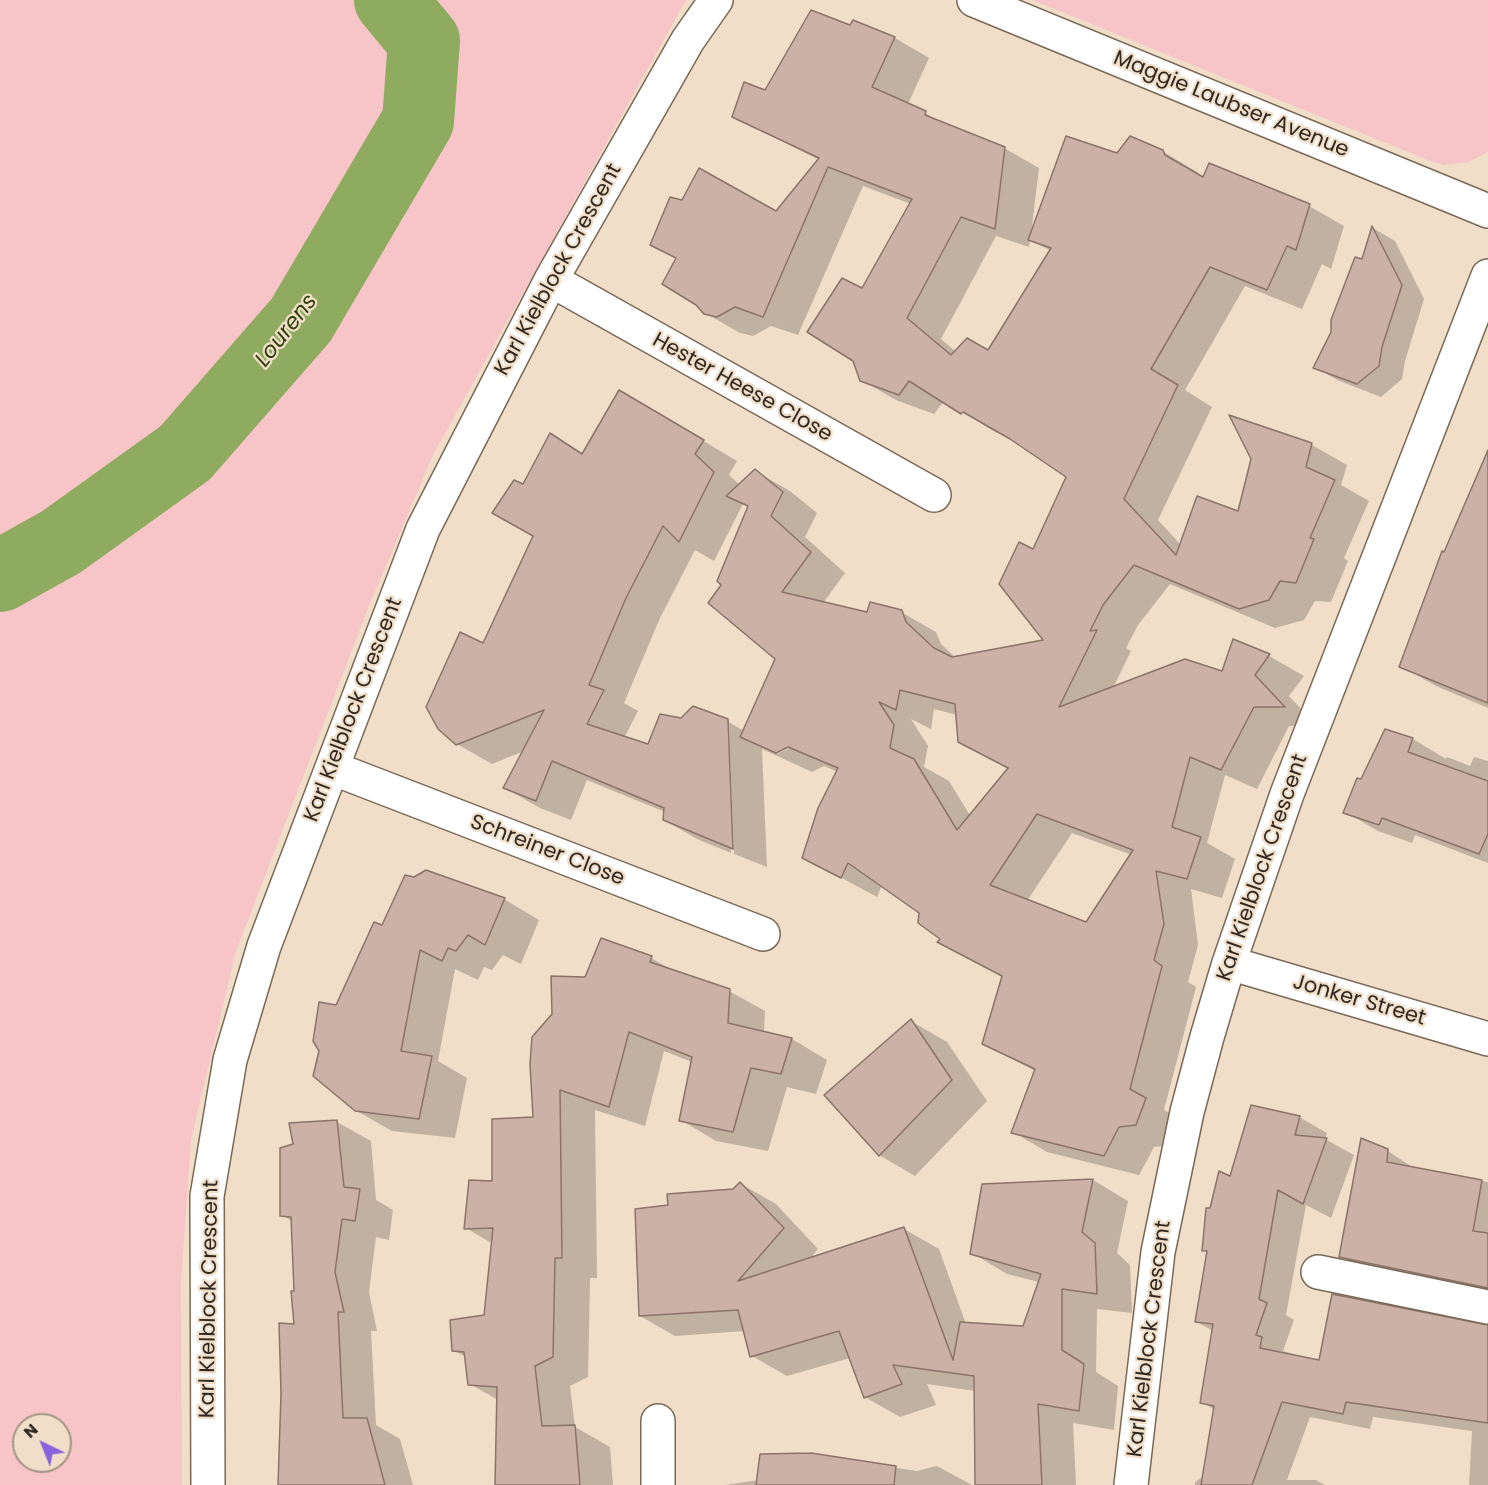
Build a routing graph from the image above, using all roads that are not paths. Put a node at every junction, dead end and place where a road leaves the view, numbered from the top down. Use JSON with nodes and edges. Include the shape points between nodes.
{"nodes":[{"id":1,"x":716,"y":0,"type":"edge"},
{"id":2,"x":974,"y":0,"type":"edge"},
{"id":3,"x":1488,"y":211,"type":"edge"},
{"id":4,"x":1488,"y":276,"type":"edge"},
{"id":5,"x":551,"y":280,"type":"junction"},
{"id":6,"x":934,"y":495,"type":"dead end"},
{"id":7,"x":332,"y":768,"type":"junction"},
{"id":8,"x":763,"y":934,"type":"dead end"},
{"id":9,"x":1229,"y":963,"type":"junction"},
{"id":10,"x":1488,"y":1039,"type":"edge"},
{"id":11,"x":1318,"y":1272,"type":"dead end"},
{"id":12,"x":1488,"y":1307,"type":"edge"},
{"id":13,"x":658,"y":1421,"type":"dead end"},
{"id":14,"x":208,"y":1485,"type":"edge"},
{"id":15,"x":658,"y":1485,"type":"edge"},
{"id":16,"x":1131,"y":1485,"type":"edge"}],
"edges":[{"from":1,"to":5,"type":"street","name":"Karl Kielblock Crescent","via":[[688,40]]},
{"from":2,"to":3,"type":"street","name":"Maggie Laubser Avenue"},
{"from":4,"to":9,"type":"street","name":"Karl Kielblock Crescent","via":[[1291,784]]},
{"from":5,"to":6,"type":"street","name":"Hester Heese Close"},
{"from":5,"to":7,"type":"street","name":"Karl Kielblock Crescent","via":[[423,529]]},
{"from":7,"to":8,"type":"street","name":"Schreiner Close"},
{"from":7,"to":14,"type":"street","name":"Karl Kielblock Crescent","via":[[264,946],[228,1071],[207,1196]]},
{"from":9,"to":10,"type":"street","name":"Jonker Street"},
{"from":9,"to":16,"type":"street","name":"Karl Kielblock Crescent","via":[[1187,1112],[1158,1252]]},
{"from":11,"to":12,"type":"street"},
{"from":13,"to":15,"type":"street"}]}
